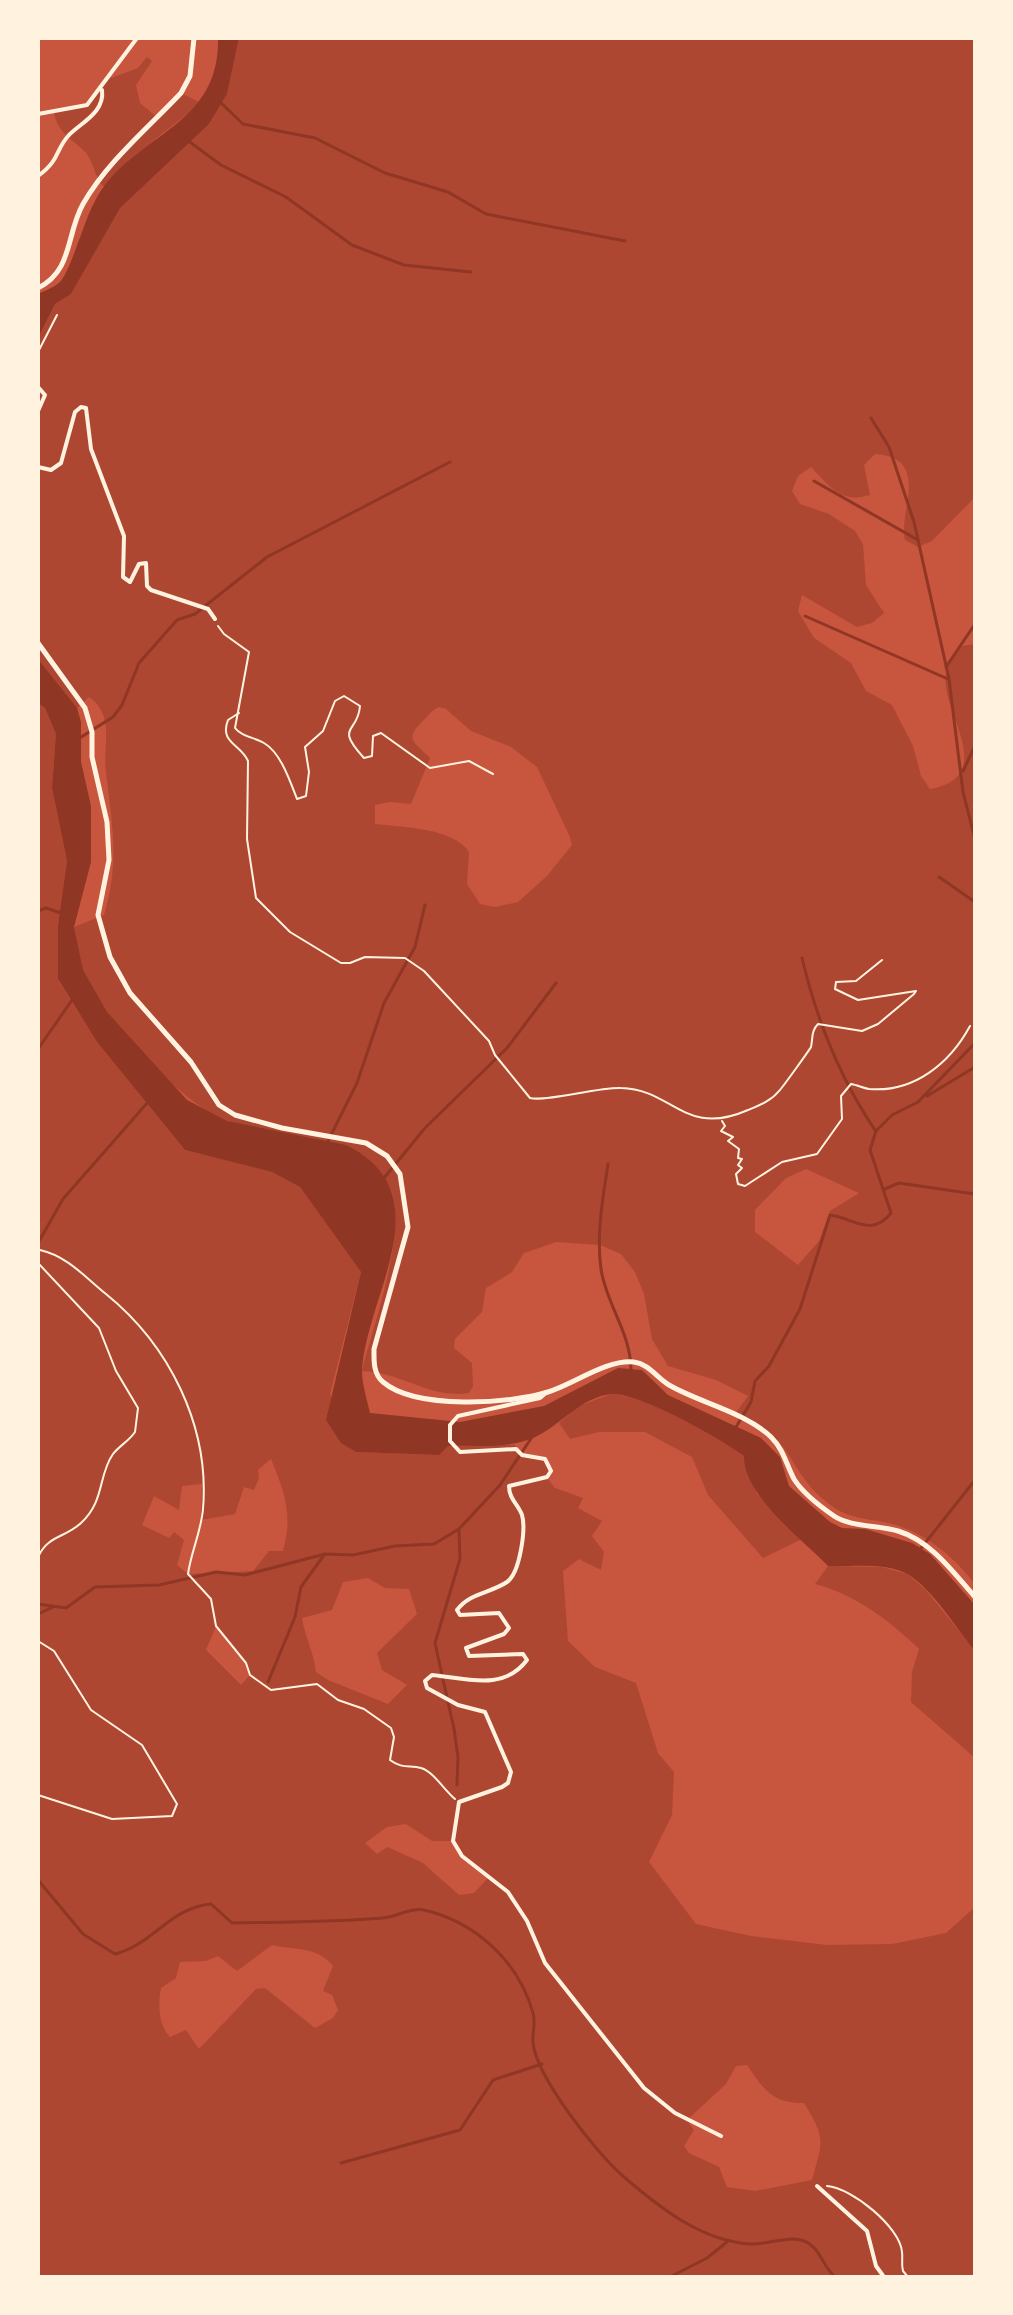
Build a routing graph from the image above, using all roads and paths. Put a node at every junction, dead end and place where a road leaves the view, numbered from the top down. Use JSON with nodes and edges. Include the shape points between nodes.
{"nodes":[{"id":1,"x":137,"y":38,"type":"edge"},
{"id":2,"x":194,"y":38,"type":"edge"},
{"id":3,"x":102,"y":88,"type":"junction"},
{"id":4,"x":38,"y":114,"type":"edge"},
{"id":5,"x":38,"y":176,"type":"edge"},
{"id":6,"x":38,"y":288,"type":"edge"},
{"id":7,"x":57,"y":315,"type":"dead end"},
{"id":8,"x":38,"y":352,"type":"edge"},
{"id":9,"x":38,"y":387,"type":"edge"},
{"id":10,"x":38,"y":411,"type":"edge"},
{"id":11,"x":38,"y":467,"type":"edge"},
{"id":12,"x":215,"y":619,"type":"joint"},
{"id":13,"x":38,"y":643,"type":"edge"},
{"id":14,"x":239,"y":713,"type":"junction"},
{"id":15,"x":493,"y":774,"type":"dead end"},
{"id":16,"x":882,"y":960,"type":"dead end"},
{"id":17,"x":970,"y":1026,"type":"dead end"},
{"id":18,"x":724,"y":1119,"type":"junction"},
{"id":19,"x":38,"y":1252,"type":"edge"},
{"id":20,"x":38,"y":1263,"type":"edge"},
{"id":21,"x":547,"y":1392,"type":"junction"},
{"id":22,"x":38,"y":1557,"type":"edge"},
{"id":23,"x":975,"y":1597,"type":"edge"},
{"id":24,"x":38,"y":1641,"type":"edge"},
{"id":25,"x":38,"y":1795,"type":"edge"},
{"id":26,"x":459,"y":1802,"type":"junction"},
{"id":27,"x":721,"y":2136,"type":"dead end"},
{"id":28,"x":817,"y":2186,"type":"joint"},
{"id":29,"x":884,"y":2277,"type":"edge"},
{"id":30,"x":908,"y":2277,"type":"edge"}],
"edges":[{"from":1,"to":3,"type":"street"},
{"from":2,"to":6,"type":"street","via":[[190,76],[181,93],[98,181],[77,217],[60,273]]},
{"from":3,"to":4,"type":"street","via":[[87,105]]},
{"from":3,"to":5,"type":"street","via":[[99,108],[67,137],[54,164]]},
{"from":7,"to":8,"type":"path"},
{"from":9,"to":10,"type":"street","via":[[45,395]]},
{"from":11,"to":12,"type":"street","via":[[51,470],[61,463],[75,412],[86,408],[91,449],[124,536],[123,577],[130,582],[139,564],[146,563],[151,590],[208,609]]},
{"from":12,"to":14,"type":"path","via":[[224,634],[249,652]]},
{"from":13,"to":21,"type":"street","via":[[85,708],[92,732],[109,860],[98,915],[110,957],[130,993],[191,1062],[219,1105],[282,1128],[366,1143],[387,1156],[400,1174],[408,1227],[374,1349],[374,1369],[382,1382],[404,1393],[453,1402]]},
{"from":14,"to":15,"type":"path","via":[[239,734],[269,746],[297,799],[308,790],[305,747],[323,731],[335,701],[344,696],[360,706],[348,731],[364,758],[372,756],[373,736],[381,733],[430,768],[469,761]]},
{"from":14,"to":18,"type":"path","via":[[228,720],[225,731],[248,761],[245,802],[254,890],[277,922],[341,963],[395,955],[417,965],[489,1041],[530,1098],[623,1088],[690,1116]]},
{"from":16,"to":18,"type":"path","via":[[856,981],[836,982],[835,989],[858,1000],[914,994],[862,1031],[818,1024],[809,1052],[779,1091]]},
{"from":17,"to":18,"type":"path","via":[[947,1061],[916,1081],[874,1088],[851,1084],[841,1096],[842,1119],[817,1154],[782,1162],[745,1186],[738,1184],[736,1174],[742,1168],[739,1149],[728,1141],[733,1137],[721,1131]]},
{"from":19,"to":26,"type":"path","via":[[62,1257],[140,1322],[177,1382],[197,1436],[203,1510],[188,1574],[211,1599],[216,1626],[250,1675],[271,1690],[317,1684],[338,1700],[364,1709],[391,1728],[390,1760],[431,1774]]},
{"from":20,"to":22,"type":"path","via":[[99,1328],[138,1408],[135,1432],[113,1455],[94,1506],[79,1525],[49,1539]]},
{"from":21,"to":23,"type":"street","via":[[613,1365],[633,1362],[649,1368],[693,1399],[770,1436],[785,1454],[797,1483],[833,1516],[915,1538]]},
{"from":21,"to":26,"type":"street","via":[[455,1418],[450,1430],[453,1447],[469,1454],[516,1449],[545,1459],[551,1471],[547,1477],[509,1486],[523,1517],[515,1574],[457,1610],[460,1615],[499,1613],[509,1628],[466,1648],[469,1656],[523,1654],[527,1660],[514,1674],[494,1680],[432,1675],[425,1681],[427,1688],[451,1701],[485,1712],[511,1772],[502,1787]]},
{"from":24,"to":25,"type":"path","via":[[60,1658],[91,1710],[142,1745],[177,1810],[172,1816],[112,1819]]},
{"from":26,"to":27,"type":"street","via":[[453,1841],[462,1856],[508,1892],[545,1963],[644,2088],[675,2113]]},
{"from":28,"to":29,"type":"street","via":[[867,2231]]},
{"from":28,"to":30,"type":"path","via":[[832,2186],[875,2209],[896,2238]]}]}
